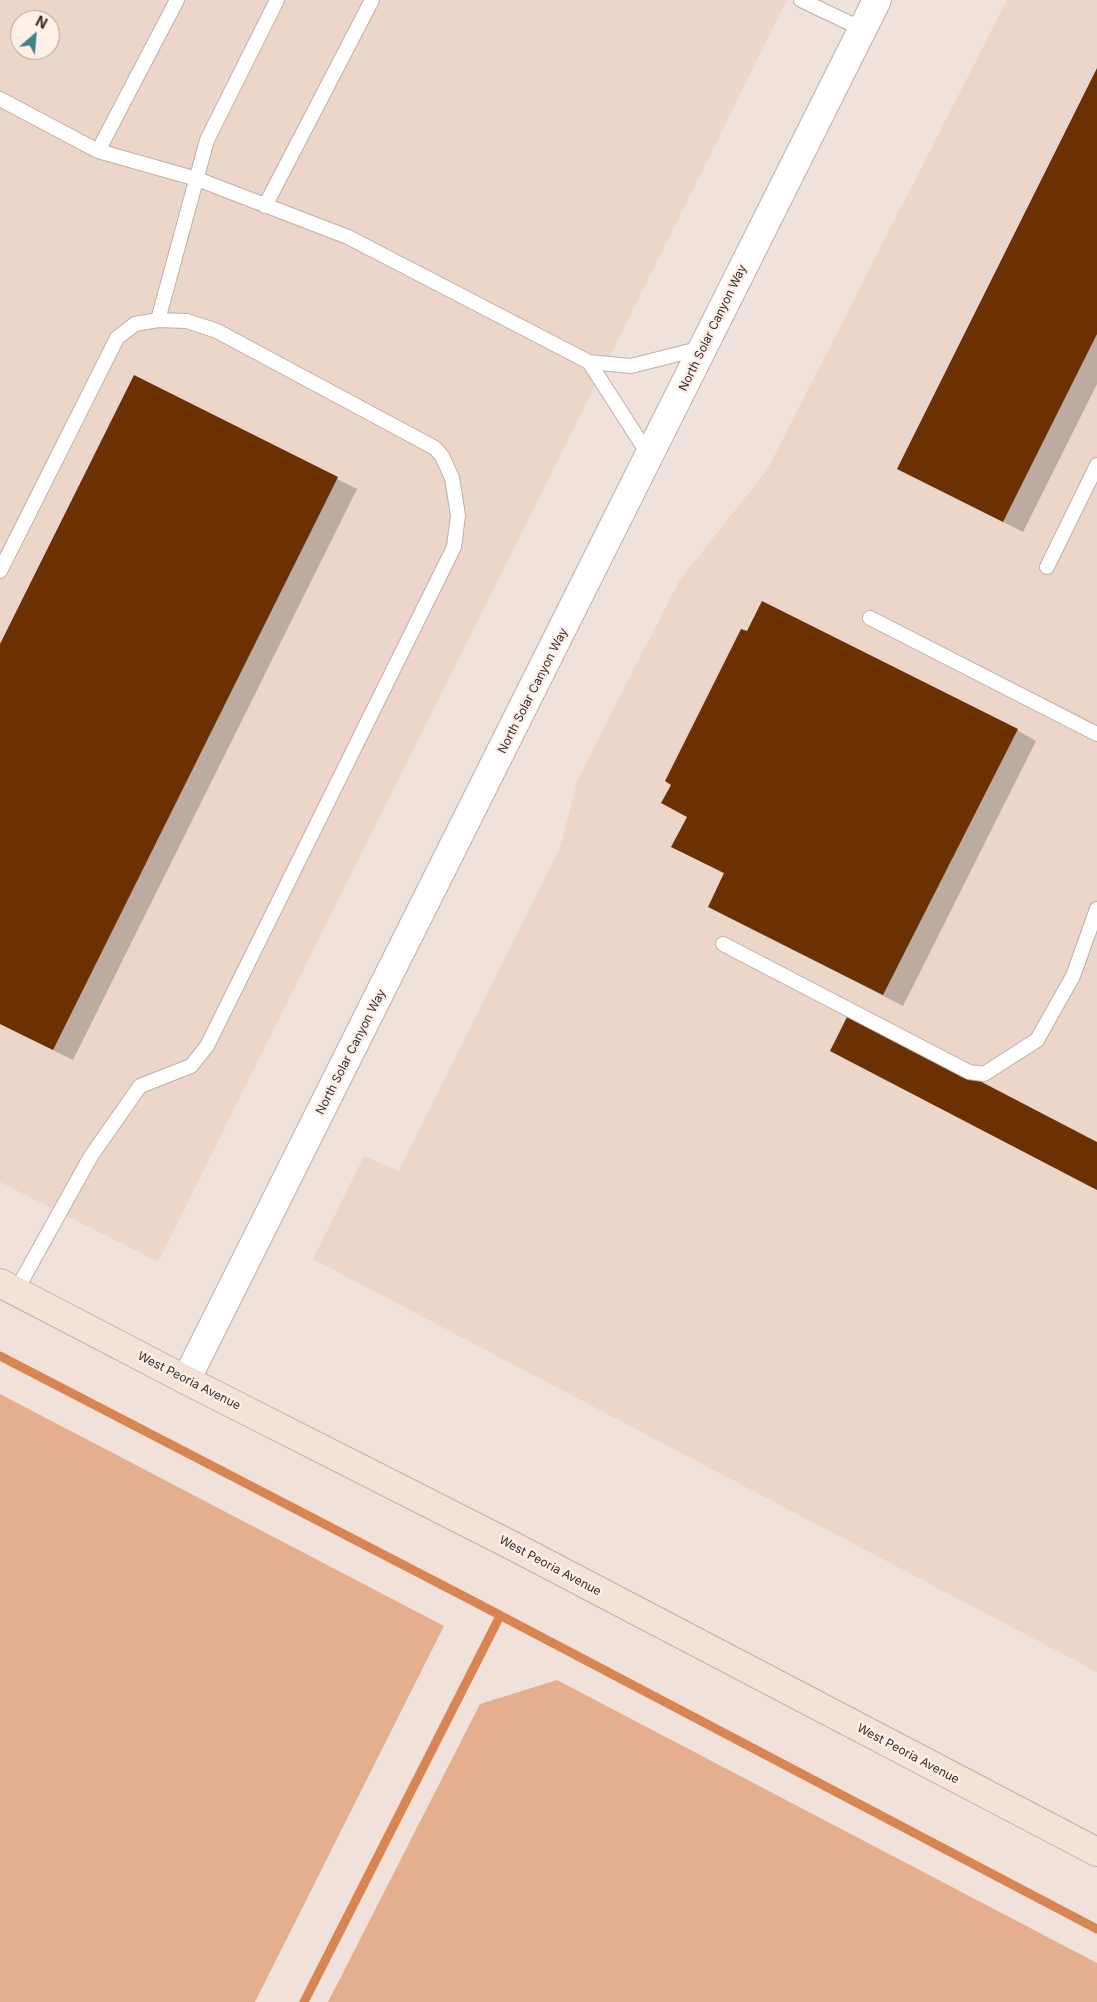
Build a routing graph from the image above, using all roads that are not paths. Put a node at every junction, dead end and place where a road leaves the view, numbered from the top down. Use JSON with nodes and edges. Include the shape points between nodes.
{"nodes":[{"id":1,"x":177,"y":0,"type":"edge"},
{"id":2,"x":277,"y":0,"type":"edge"},
{"id":3,"x":372,"y":0,"type":"edge"},
{"id":4,"x":801,"y":0,"type":"edge"},
{"id":5,"x":877,"y":0,"type":"edge"},
{"id":6,"x":862,"y":29,"type":"junction"},
{"id":7,"x":0,"y":99,"type":"edge"},
{"id":8,"x":98,"y":151,"type":"junction"},
{"id":9,"x":196,"y":179,"type":"junction"},
{"id":10,"x":265,"y":206,"type":"junction"},
{"id":11,"x":158,"y":320,"type":"junction"},
{"id":12,"x":703,"y":348,"type":"junction"},
{"id":13,"x":589,"y":362,"type":"junction"},
{"id":14,"x":650,"y":457,"type":"junction"},
{"id":15,"x":1097,"y":465,"type":"edge"},
{"id":16,"x":1047,"y":567,"type":"dead end"},
{"id":17,"x":0,"y":571,"type":"edge"},
{"id":18,"x":870,"y":618,"type":"dead end"},
{"id":19,"x":1097,"y":734,"type":"edge"},
{"id":20,"x":1097,"y":909,"type":"edge"},
{"id":21,"x":723,"y":944,"type":"dead end"},
{"id":22,"x":8,"y":1287,"type":"edge"},
{"id":23,"x":186,"y":1380,"type":"junction"},
{"id":24,"x":1097,"y":1852,"type":"edge"}],
"edges":[{"from":1,"to":8,"type":"lane"},
{"from":2,"to":9,"type":"lane","via":[[207,140]]},
{"from":3,"to":10,"type":"lane"},
{"from":4,"to":6,"type":"lane"},
{"from":5,"to":6,"type":"street","name":"North Solar Canyon Way"},
{"from":6,"to":12,"type":"street","name":"North Solar Canyon Way"},
{"from":7,"to":8,"type":"lane"},
{"from":8,"to":9,"type":"lane"},
{"from":9,"to":10,"type":"lane"},
{"from":9,"to":11,"type":"lane"},
{"from":10,"to":13,"type":"lane","via":[[348,237]]},
{"from":11,"to":17,"type":"lane","via":[[135,324],[117,338]]},
{"from":11,"to":22,"type":"lane","via":[[187,321],[217,331],[435,448],[452,478],[458,515],[454,547],[207,1046],[191,1066],[140,1086],[91,1156]]},
{"from":12,"to":13,"type":"lane","via":[[631,366]]},
{"from":12,"to":14,"type":"street","name":"North Solar Canyon Way"},
{"from":13,"to":14,"type":"lane"},
{"from":14,"to":23,"type":"street","name":"North Solar Canyon Way"},
{"from":15,"to":16,"type":"lane"},
{"from":18,"to":19,"type":"lane"},
{"from":20,"to":21,"type":"lane","via":[[1073,976],[1037,1040],[984,1074],[969,1072]]},
{"from":22,"to":23,"type":"main road","name":"West Peoria Avenue"},
{"from":23,"to":24,"type":"main road","name":"West Peoria Avenue","via":[[513,1546]]}]}
